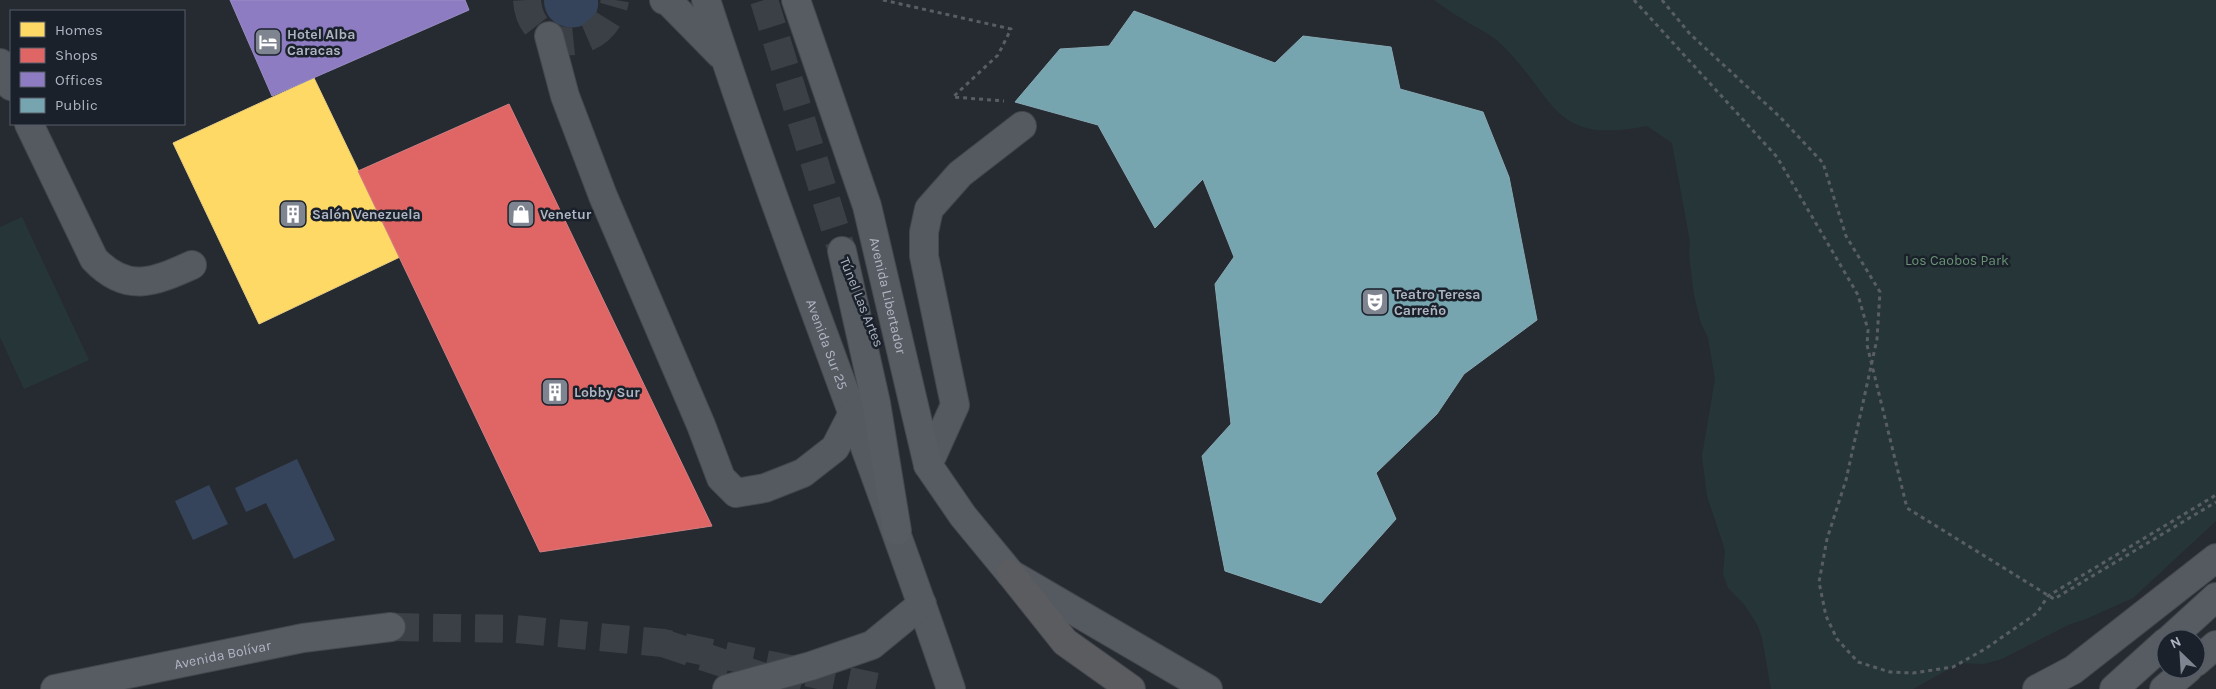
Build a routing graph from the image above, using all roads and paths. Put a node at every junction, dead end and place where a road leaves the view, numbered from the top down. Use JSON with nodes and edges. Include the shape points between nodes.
{"nodes":[{"id":1,"x":664,"y":0,"type":"edge"},
{"id":2,"x":706,"y":0,"type":"edge"},
{"id":3,"x":796,"y":0,"type":"edge"},
{"id":4,"x":883,"y":0,"type":"edge"},
{"id":5,"x":1634,"y":0,"type":"edge"},
{"id":6,"x":1662,"y":0,"type":"edge"},
{"id":7,"x":549,"y":36,"type":"dead end"},
{"id":8,"x":725,"y":59,"type":"junction"},
{"id":9,"x":0,"y":63,"type":"edge"},
{"id":10,"x":10,"y":84,"type":"edge"},
{"id":11,"x":1006,"y":101,"type":"dead end"},
{"id":12,"x":29,"y":125,"type":"edge"},
{"id":13,"x":1022,"y":126,"type":"dead end"},
{"id":14,"x":192,"y":265,"type":"dead end"},
{"id":15,"x":1871,"y":364,"type":"junction"},
{"id":16,"x":853,"y":413,"type":"junction"},
{"id":17,"x":928,"y":465,"type":"junction"},
{"id":18,"x":2216,"y":494,"type":"edge"},
{"id":19,"x":2216,"y":502,"type":"edge"},
{"id":20,"x":897,"y":531,"type":"junction"},
{"id":21,"x":2216,"y":558,"type":"edge"},
{"id":22,"x":1010,"y":573,"type":"junction"},
{"id":23,"x":2048,"y":596,"type":"junction"},
{"id":24,"x":2216,"y":597,"type":"edge"},
{"id":25,"x":922,"y":604,"type":"junction"},
{"id":26,"x":391,"y":627,"type":"tunnel mouth"},
{"id":27,"x":2181,"y":629,"type":"edge"},
{"id":28,"x":2216,"y":645,"type":"edge"},
{"id":29,"x":2156,"y":651,"type":"edge"},
{"id":30,"x":2206,"y":654,"type":"edge"},
{"id":31,"x":2176,"y":679,"type":"edge"},
{"id":32,"x":55,"y":689,"type":"edge"},
{"id":33,"x":727,"y":689,"type":"edge"},
{"id":34,"x":951,"y":689,"type":"edge"},
{"id":35,"x":1131,"y":689,"type":"edge"},
{"id":36,"x":1208,"y":689,"type":"edge"},
{"id":37,"x":2037,"y":689,"type":"edge"},
{"id":38,"x":2114,"y":689,"type":"edge"},
{"id":39,"x":2164,"y":689,"type":"edge"}],
"edges":[{"from":1,"to":8,"type":"street"},
{"from":2,"to":8,"type":"street","name":"Avenida Sur 25"},
{"from":3,"to":17,"type":"main road","name":"Avenida Libertador","via":[[867,206]]},
{"from":4,"to":11,"type":"path","via":[[1011,29],[998,55],[953,96]]},
{"from":5,"to":15,"type":"path","via":[[1777,157],[1858,295],[1868,330]]},
{"from":6,"to":15,"type":"path","via":[[1690,34],[1780,116],[1823,162],[1846,236],[1880,292],[1877,339]]},
{"from":7,"to":16,"type":"street","via":[[566,96],[603,196],[721,478],[736,493],[765,488],[803,473],[835,448]]},
{"from":8,"to":16,"type":"street","name":"Avenida Sur 25"},
{"from":9,"to":10,"type":"street"},
{"from":12,"to":14,"type":"street","via":[[94,259],[102,268],[124,280],[140,282],[156,281]]},
{"from":13,"to":17,"type":"street","via":[[960,174],[929,209],[924,232],[924,256],[956,405]]},
{"from":15,"to":23,"type":"path","via":[[1907,508]]},
{"from":15,"to":23,"type":"path","via":[[1846,480],[1827,539],[1819,582],[1826,616],[1837,639],[1858,662],[1890,672],[1913,673],[1953,667],[2037,612]]},
{"from":16,"to":20,"type":"street","name":"Avenida Sur 25"},
{"from":17,"to":20,"type":"main road","name":"Túnel Las Artes","via":[[842,251],[876,403]]},
{"from":17,"to":22,"type":"main road","name":"Avenida Libertador","via":[[963,516]]},
{"from":18,"to":23,"type":"path"},
{"from":19,"to":23,"type":"path","via":[[2054,599]]},
{"from":20,"to":25,"type":"street","name":"Avenida Sur 25"},
{"from":21,"to":37,"type":"street","via":[[2073,670]]},
{"from":22,"to":35,"type":"highway","via":[[1065,642]]},
{"from":22,"to":36,"type":"street"},
{"from":24,"to":27,"type":"main road"},
{"from":25,"to":33,"type":"street","via":[[872,645]]},
{"from":25,"to":34,"type":"street","name":"Avenida Sur 25"},
{"from":26,"to":32,"type":"main road","name":"Avenida Bolívar","via":[[303,638]]},
{"from":28,"to":30,"type":"main road"},
{"from":29,"to":38,"type":"main road"},
{"from":31,"to":39,"type":"main road"}]}
